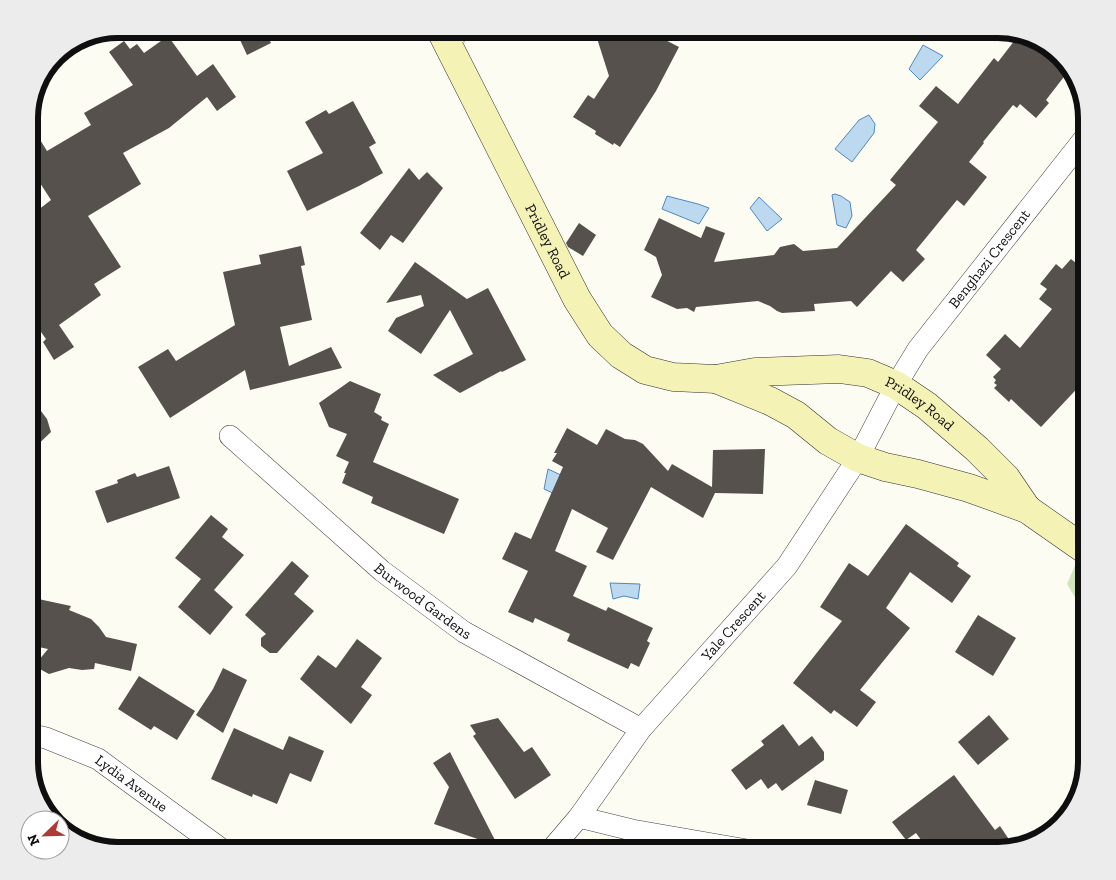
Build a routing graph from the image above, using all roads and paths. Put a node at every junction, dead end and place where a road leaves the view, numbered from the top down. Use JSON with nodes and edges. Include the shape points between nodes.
{"nodes":[{"id":1,"x":453,"y":38,"type":"edge"},
{"id":2,"x":1078,"y":146,"type":"edge"},
{"id":3,"x":716,"y":379,"type":"junction"},
{"id":4,"x":896,"y":386,"type":"junction"},
{"id":5,"x":230,"y":436,"type":"dead end"},
{"id":6,"x":858,"y":458,"type":"junction"},
{"id":7,"x":1027,"y":509,"type":"junction"},
{"id":8,"x":1078,"y":545,"type":"edge"},
{"id":9,"x":641,"y":729,"type":"junction"},
{"id":10,"x":38,"y":736,"type":"edge"},
{"id":11,"x":579,"y":817,"type":"junction"},
{"id":12,"x":632,"y":830,"type":"junction"},
{"id":13,"x":212,"y":842,"type":"edge"},
{"id":14,"x":559,"y":842,"type":"edge"},
{"id":15,"x":634,"y":842,"type":"edge"},
{"id":16,"x":701,"y":842,"type":"edge"}],
"edges":[{"from":1,"to":3,"type":"street","name":"Pridley Road","via":[[577,299],[600,334],[621,355],[645,370],[673,377]]},
{"from":2,"to":4,"type":"street","name":"Benghazi Crescent","via":[[918,349]]},
{"from":3,"to":4,"type":"street","name":"Pridley Road","via":[[755,372],[839,369],[868,373]]},
{"from":3,"to":6,"type":"street","name":"Pridley Road","via":[[796,415],[828,441]]},
{"from":4,"to":6,"type":"street","name":"Yale Crescent"},
{"from":4,"to":7,"type":"street","name":"Pridley Road","via":[[927,406],[977,449],[1006,478]]},
{"from":5,"to":9,"type":"street","name":"Burwood Gardens","via":[[382,571],[464,632]]},
{"from":6,"to":7,"type":"street","name":"Pridley Road","via":[[969,488]]},
{"from":6,"to":9,"type":"street","name":"Yale Crescent","via":[[787,566]]},
{"from":7,"to":8,"type":"street","name":"Pridley Road"},
{"from":9,"to":11,"type":"street","name":"Yale Crescent"},
{"from":10,"to":13,"type":"street","name":"Lydia Avenue","via":[[98,759]]},
{"from":11,"to":12,"type":"street"},
{"from":11,"to":14,"type":"street","name":"Yale Crescent"},
{"from":12,"to":15,"type":"lane"},
{"from":12,"to":16,"type":"street"}]}
